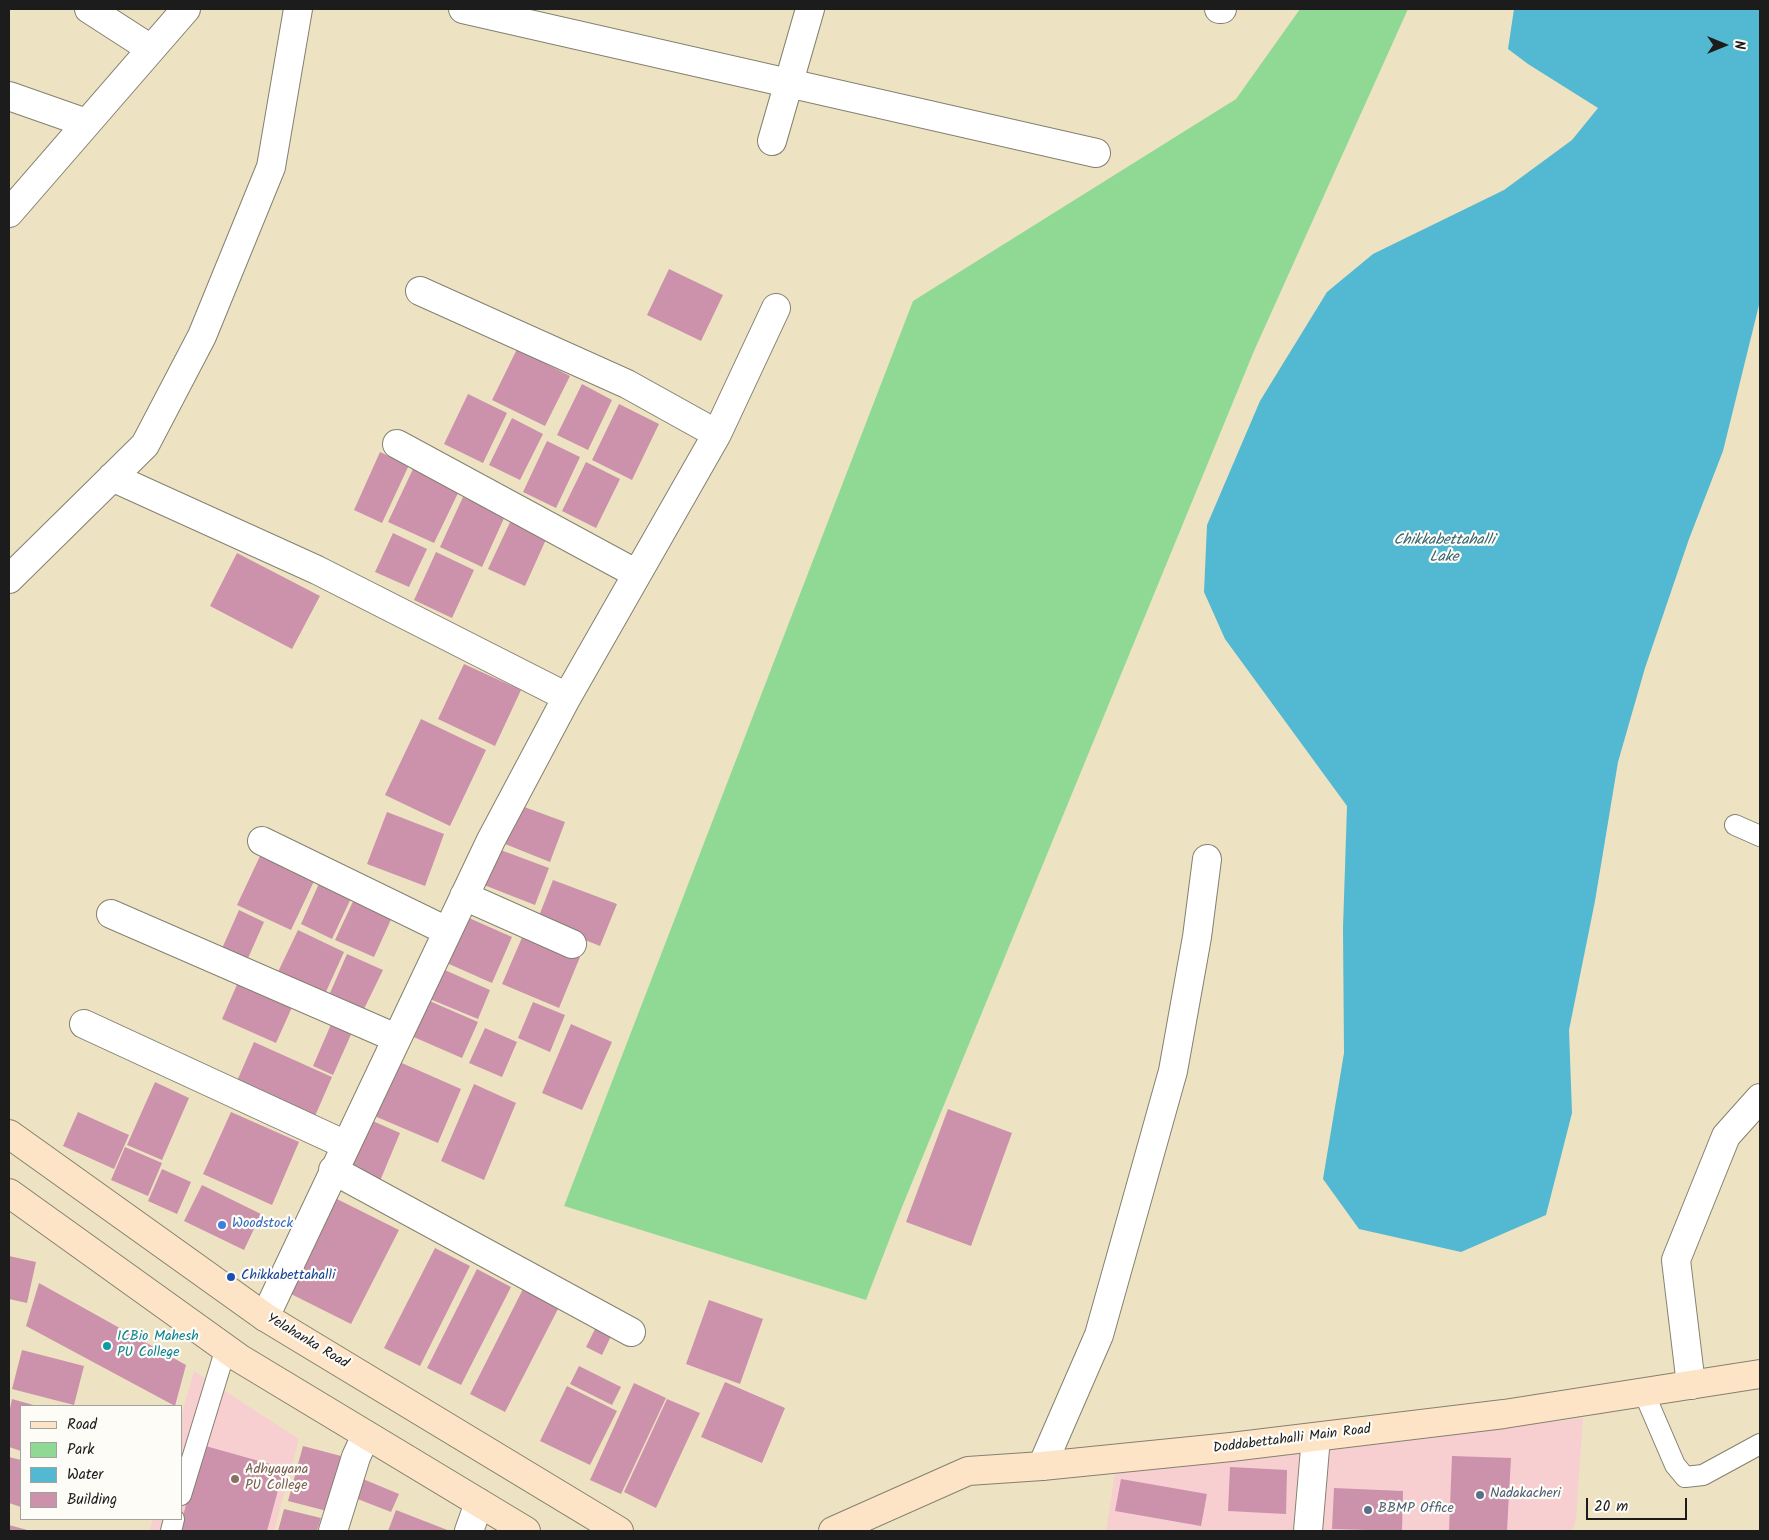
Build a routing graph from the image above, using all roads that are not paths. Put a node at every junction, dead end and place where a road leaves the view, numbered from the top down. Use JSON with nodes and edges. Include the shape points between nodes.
{"nodes":[{"id":1,"x":89,"y":9,"type":"edge"},
{"id":2,"x":186,"y":9,"type":"edge"},
{"id":3,"x":298,"y":9,"type":"edge"},
{"id":4,"x":463,"y":9,"type":"edge"},
{"id":5,"x":810,"y":9,"type":"edge"},
{"id":6,"x":152,"y":49,"type":"junction"},
{"id":7,"x":789,"y":83,"type":"junction"},
{"id":8,"x":9,"y":96,"type":"edge"},
{"id":9,"x":86,"y":123,"type":"junction"},
{"id":10,"x":772,"y":141,"type":"dead end"},
{"id":11,"x":1096,"y":153,"type":"dead end"},
{"id":12,"x":9,"y":213,"type":"edge"},
{"id":13,"x":420,"y":291,"type":"dead end"},
{"id":14,"x":776,"y":308,"type":"dead end"},
{"id":15,"x":717,"y":434,"type":"junction"},
{"id":16,"x":397,"y":444,"type":"dead end"},
{"id":17,"x":112,"y":478,"type":"junction"},
{"id":18,"x":637,"y":574,"type":"junction"},
{"id":19,"x":9,"y":579,"type":"edge"},
{"id":20,"x":567,"y":697,"type":"junction"},
{"id":21,"x":1735,"y":825,"type":"dead end"},
{"id":22,"x":1760,"y":836,"type":"edge"},
{"id":23,"x":262,"y":841,"type":"dead end"},
{"id":24,"x":1207,"y":860,"type":"dead end"},
{"id":25,"x":464,"y":896,"type":"junction"},
{"id":26,"x":111,"y":914,"type":"dead end"},
{"id":27,"x":447,"y":931,"type":"junction"},
{"id":28,"x":572,"y":944,"type":"dead end"},
{"id":29,"x":84,"y":1024,"type":"dead end"},
{"id":30,"x":396,"y":1038,"type":"junction"},
{"id":31,"x":1760,"y":1098,"type":"edge"},
{"id":32,"x":9,"y":1134,"type":"edge"},
{"id":33,"x":346,"y":1145,"type":"junction"},
{"id":34,"x":334,"y":1170,"type":"junction"},
{"id":35,"x":9,"y":1193,"type":"edge"},
{"id":36,"x":265,"y":1317,"type":"junction"},
{"id":37,"x":631,"y":1332,"type":"dead end"},
{"id":38,"x":226,"y":1348,"type":"junction"},
{"id":39,"x":1760,"y":1374,"type":"edge"},
{"id":40,"x":1691,"y":1385,"type":"junction"},
{"id":41,"x":1644,"y":1393,"type":"junction"},
{"id":42,"x":366,"y":1435,"type":"junction"},
{"id":43,"x":1316,"y":1437,"type":"junction"},
{"id":44,"x":1760,"y":1444,"type":"edge"},
{"id":45,"x":1042,"y":1466,"type":"junction"},
{"id":46,"x":182,"y":1492,"type":"edge"},
{"id":47,"x":479,"y":1503,"type":"junction"},
{"id":48,"x":333,"y":1531,"type":"edge"},
{"id":49,"x":469,"y":1531,"type":"edge"},
{"id":50,"x":526,"y":1531,"type":"edge"},
{"id":51,"x":619,"y":1531,"type":"edge"},
{"id":52,"x":833,"y":1531,"type":"edge"},
{"id":53,"x":1308,"y":1531,"type":"edge"}],
"edges":[{"from":1,"to":6,"type":"street"},
{"from":2,"to":6,"type":"street"},
{"from":3,"to":17,"type":"street","via":[[271,166],[202,336],[145,445]]},
{"from":4,"to":7,"type":"street"},
{"from":5,"to":7,"type":"street"},
{"from":6,"to":9,"type":"street"},
{"from":7,"to":10,"type":"street"},
{"from":7,"to":11,"type":"street"},
{"from":8,"to":9,"type":"street"},
{"from":9,"to":12,"type":"street"},
{"from":13,"to":15,"type":"street","via":[[627,384]]},
{"from":14,"to":15,"type":"street"},
{"from":15,"to":18,"type":"street"},
{"from":16,"to":18,"type":"street"},
{"from":17,"to":19,"type":"street"},
{"from":17,"to":20,"type":"street","via":[[317,570]]},
{"from":18,"to":20,"type":"street"},
{"from":20,"to":25,"type":"street"},
{"from":21,"to":22,"type":"lane"},
{"from":23,"to":27,"type":"street"},
{"from":24,"to":45,"type":"street","via":[[1173,1071],[1099,1335]]},
{"from":25,"to":27,"type":"street"},
{"from":25,"to":28,"type":"street"},
{"from":26,"to":30,"type":"street"},
{"from":27,"to":30,"type":"street"},
{"from":29,"to":33,"type":"street"},
{"from":30,"to":33,"type":"street"},
{"from":31,"to":40,"type":"street","via":[[1726,1136],[1676,1260]]},
{"from":32,"to":36,"type":"main road","name":"Yelahanka Road"},
{"from":33,"to":34,"type":"street"},
{"from":34,"to":36,"type":"street"},
{"from":34,"to":37,"type":"street"},
{"from":35,"to":38,"type":"main road"},
{"from":36,"to":51,"type":"main road","name":"Yelahanka Road"},
{"from":38,"to":42,"type":"main road"},
{"from":38,"to":46,"type":"lane"},
{"from":39,"to":40,"type":"main road","name":"Doddabettahalli Main Road"},
{"from":40,"to":41,"type":"main road","name":"Doddabettahalli Main Road"},
{"from":41,"to":43,"type":"main road","name":"Doddabettahalli Main Road"},
{"from":41,"to":44,"type":"lane","via":[[1675,1465],[1685,1477],[1703,1475]]},
{"from":42,"to":47,"type":"main road"},
{"from":42,"to":48,"type":"street"},
{"from":43,"to":45,"type":"main road","name":"Doddabettahalli Main Road"},
{"from":43,"to":53,"type":"street"},
{"from":45,"to":52,"type":"main road","name":"Doddabettahalli Main Road","via":[[968,1471]]},
{"from":47,"to":49,"type":"street"},
{"from":47,"to":50,"type":"main road"}]}
